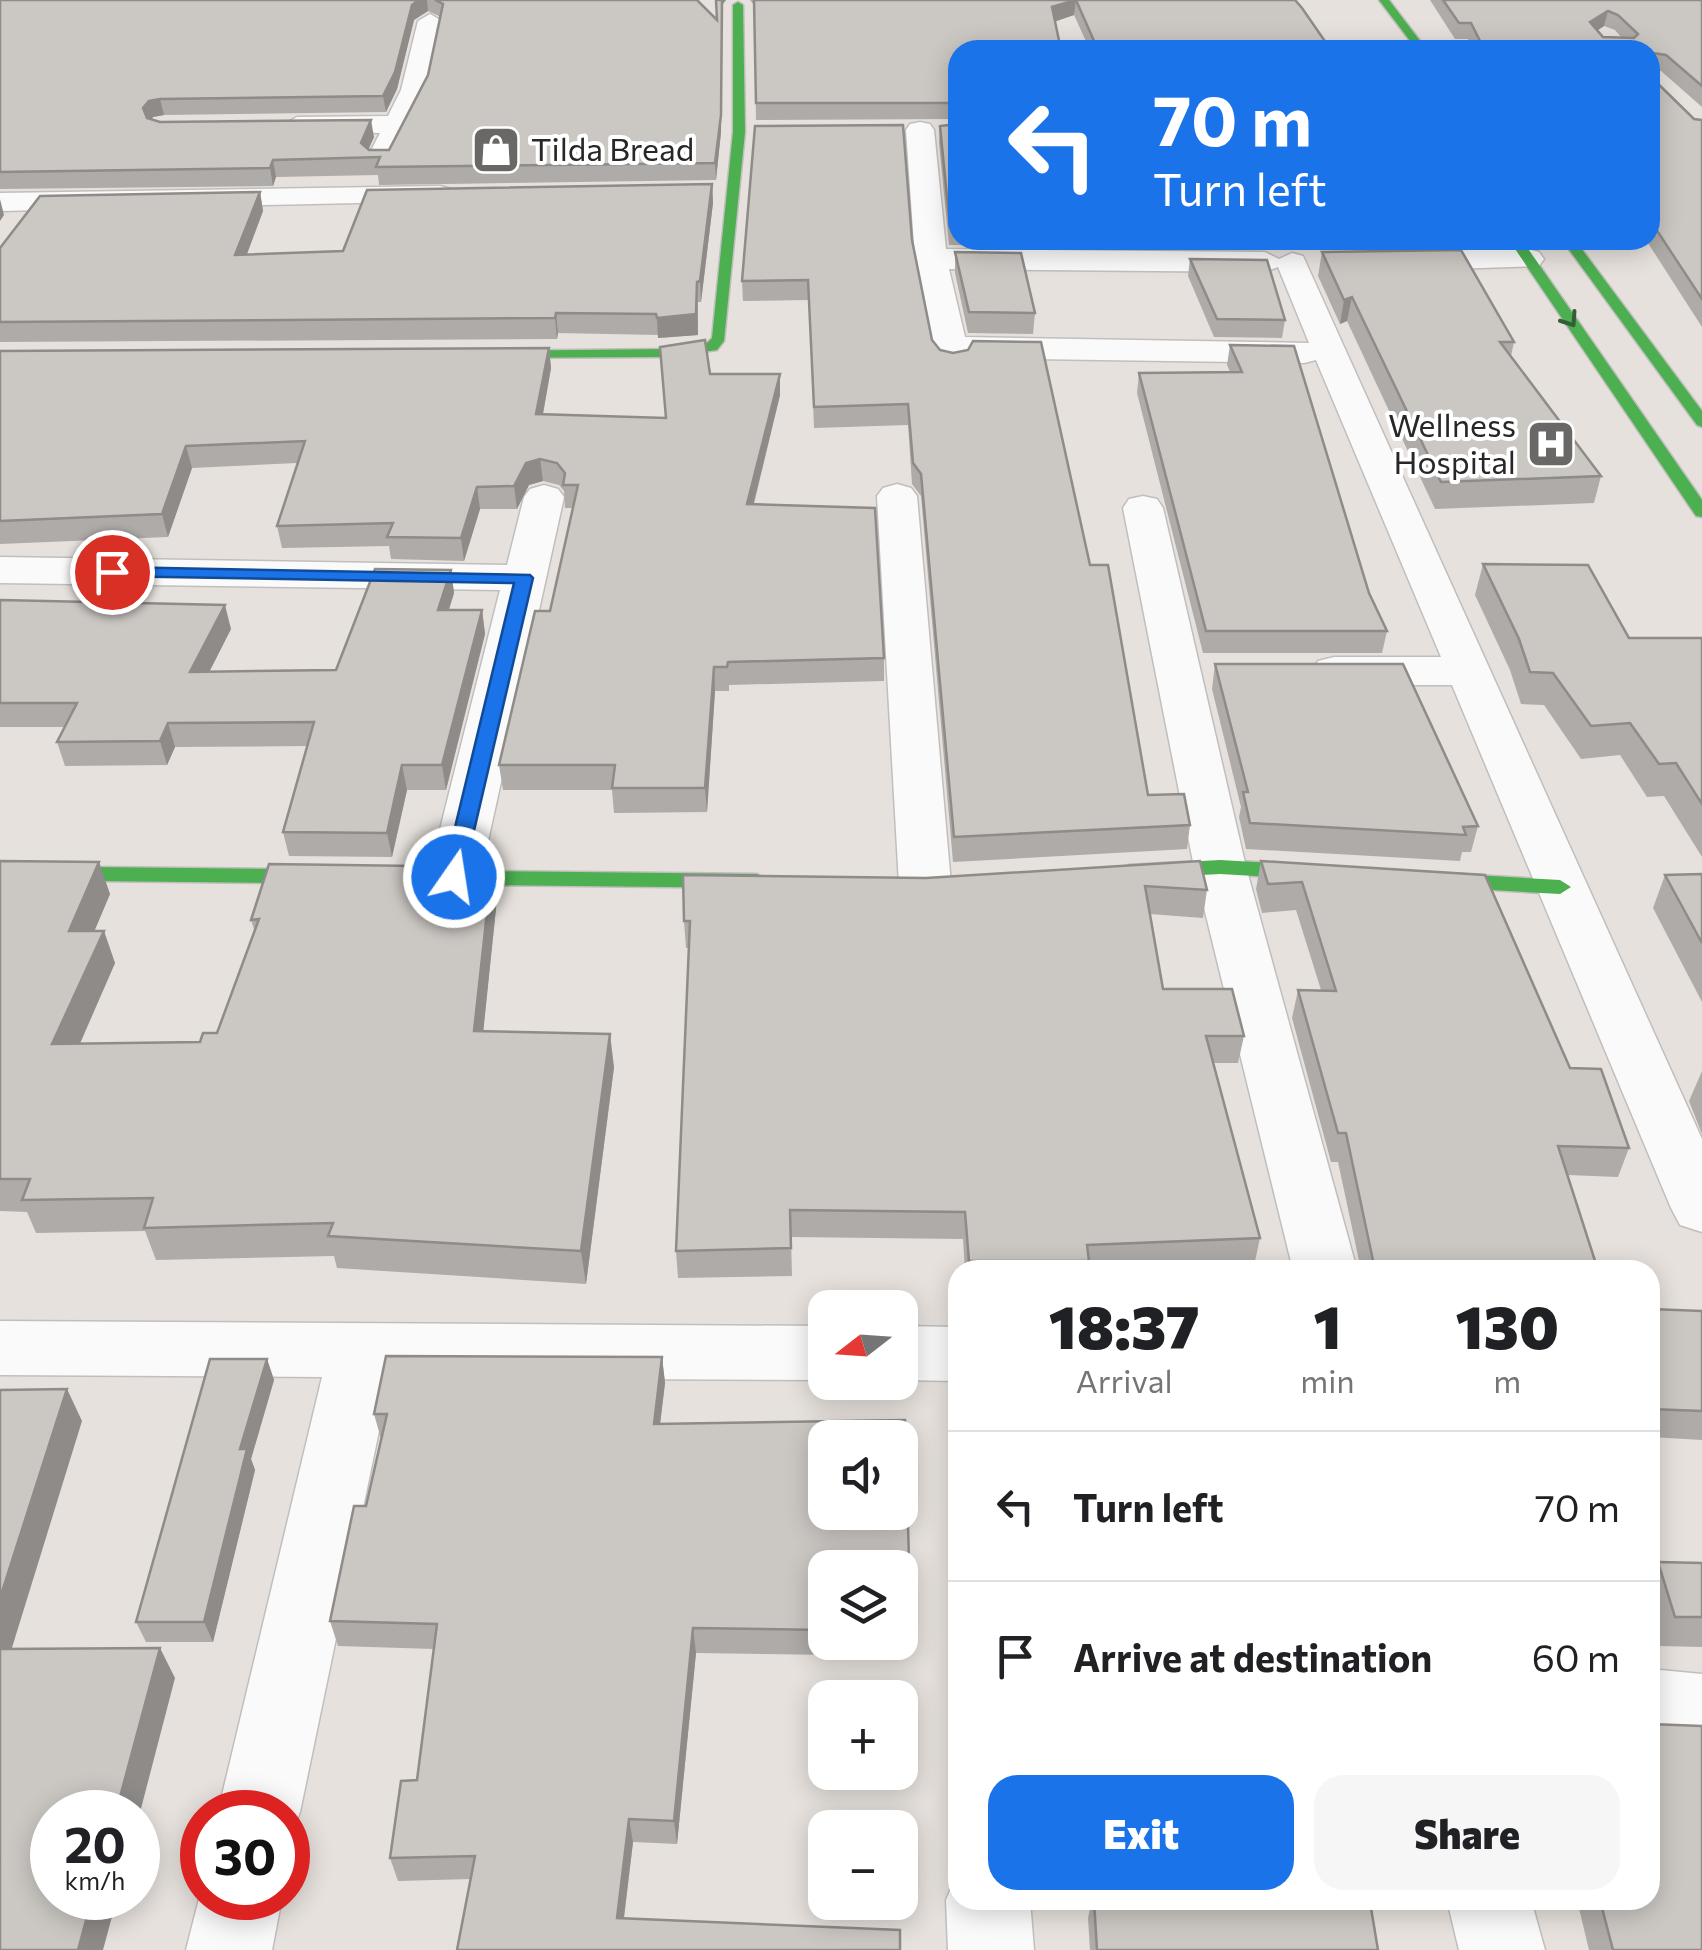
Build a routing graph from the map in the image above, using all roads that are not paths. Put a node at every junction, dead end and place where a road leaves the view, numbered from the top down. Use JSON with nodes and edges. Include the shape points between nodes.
{"nodes":[{"id":1,"x":1384,"y":0,"type":"edge"},
{"id":2,"x":738,"y":6,"type":"dead end"},
{"id":3,"x":430,"y":21,"type":"dead end"},
{"id":4,"x":1414,"y":40,"type":"edge"},
{"id":5,"x":399,"y":124,"type":"junction"},
{"id":6,"x":262,"y":126,"type":"edge"},
{"id":7,"x":884,"y":130,"type":"edge"},
{"id":8,"x":920,"y":130,"type":"junction"},
{"id":9,"x":948,"y":130,"type":"edge"},
{"id":10,"x":739,"y":132,"type":"junction"},
{"id":11,"x":775,"y":132,"type":"edge"},
{"id":12,"x":694,"y":193,"type":"edge"},
{"id":13,"x":733,"y":193,"type":"junction"},
{"id":14,"x":460,"y":195,"type":"edge"},
{"id":15,"x":363,"y":196,"type":"junction"},
{"id":16,"x":35,"y":200,"type":"junction"},
{"id":17,"x":0,"y":202,"type":"edge"},
{"id":18,"x":9,"y":237,"type":"edge"},
{"id":19,"x":1521,"y":250,"type":"edge"},
{"id":20,"x":1575,"y":250,"type":"edge"},
{"id":21,"x":931,"y":259,"type":"junction"},
{"id":22,"x":1325,"y":262,"type":"junction"},
{"id":23,"x":1330,"y":353,"type":"junction"},
{"id":24,"x":448,"y":355,"type":"edge"},
{"id":25,"x":1702,"y":422,"type":"edge"},
{"id":26,"x":544,"y":496,"type":"dead end"},
{"id":27,"x":897,"y":496,"type":"dead end"},
{"id":28,"x":1143,"y":508,"type":"dead end"},
{"id":29,"x":1702,"y":512,"type":"edge"},
{"id":30,"x":0,"y":570,"type":"edge"},
{"id":31,"x":524,"y":578,"type":"junction"},
{"id":32,"x":1296,"y":671,"type":"edge"},
{"id":33,"x":1468,"y":671,"type":"junction"},
{"id":34,"x":1220,"y":866,"type":"junction"},
{"id":35,"x":0,"y":873,"type":"edge"},
{"id":36,"x":1102,"y":874,"type":"edge"},
{"id":37,"x":454,"y":877,"type":"junction"},
{"id":38,"x":788,"y":882,"type":"edge"},
{"id":39,"x":925,"y":883,"type":"edge"},
{"id":40,"x":1560,"y":887,"type":"junction"},
{"id":41,"x":1702,"y":1208,"type":"edge"},
{"id":42,"x":1321,"y":1260,"type":"edge"},
{"id":43,"x":0,"y":1348,"type":"edge"},
{"id":44,"x":362,"y":1350,"type":"junction"},
{"id":45,"x":808,"y":1353,"type":"edge"},
{"id":46,"x":918,"y":1353,"type":"edge"},
{"id":47,"x":948,"y":1354,"type":"edge"},
{"id":48,"x":1660,"y":1707,"type":"edge"},
{"id":49,"x":1702,"y":1711,"type":"edge"},
{"id":50,"x":264,"y":1790,"type":"edge"},
{"id":51,"x":989,"y":1910,"type":"edge"},
{"id":52,"x":1492,"y":1910,"type":"edge"},
{"id":53,"x":235,"y":1920,"type":"edge"},
{"id":54,"x":229,"y":1950,"type":"edge"},
{"id":55,"x":991,"y":1950,"type":"edge"},
{"id":56,"x":1502,"y":1950,"type":"edge"}],
"edges":[{"from":1,"to":4,"type":"street"},
{"from":2,"to":10,"type":"street"},
{"from":3,"to":5,"type":"street"},
{"from":5,"to":6,"type":"street"},
{"from":5,"to":15,"type":"street"},
{"from":7,"to":8,"type":"street"},
{"from":8,"to":9,"type":"street"},
{"from":8,"to":21,"type":"street"},
{"from":10,"to":11,"type":"street"},
{"from":10,"to":13,"type":"street"},
{"from":12,"to":13,"type":"street"},
{"from":13,"to":24,"type":"street","via":[[719,338],[712,347],[668,354]]},
{"from":14,"to":15,"type":"street"},
{"from":15,"to":16,"type":"street"},
{"from":16,"to":17,"type":"street"},
{"from":16,"to":18,"type":"street"},
{"from":19,"to":22,"type":"street"},
{"from":19,"to":29,"type":"street","one_way":true},
{"from":20,"to":25,"type":"street"},
{"from":21,"to":22,"type":"street"},
{"from":21,"to":23,"type":"street","via":[[952,353]]},
{"from":22,"to":23,"type":"street"},
{"from":23,"to":33,"type":"street"},
{"from":26,"to":31,"type":"street"},
{"from":27,"to":39,"type":"street"},
{"from":28,"to":34,"type":"street","via":[[1200,671]]},
{"from":30,"to":31,"type":"street"},
{"from":31,"to":37,"type":"street"},
{"from":32,"to":33,"type":"street"},
{"from":33,"to":40,"type":"street"},
{"from":34,"to":36,"type":"street"},
{"from":34,"to":40,"type":"street"},
{"from":34,"to":42,"type":"street"},
{"from":35,"to":37,"type":"street"},
{"from":37,"to":38,"type":"street"},
{"from":40,"to":41,"type":"street"},
{"from":43,"to":44,"type":"street"},
{"from":44,"to":45,"type":"street"},
{"from":44,"to":50,"type":"street"},
{"from":46,"to":47,"type":"street"},
{"from":48,"to":49,"type":"street"},
{"from":51,"to":55,"type":"street"},
{"from":52,"to":56,"type":"street"},
{"from":53,"to":54,"type":"street"}]}
